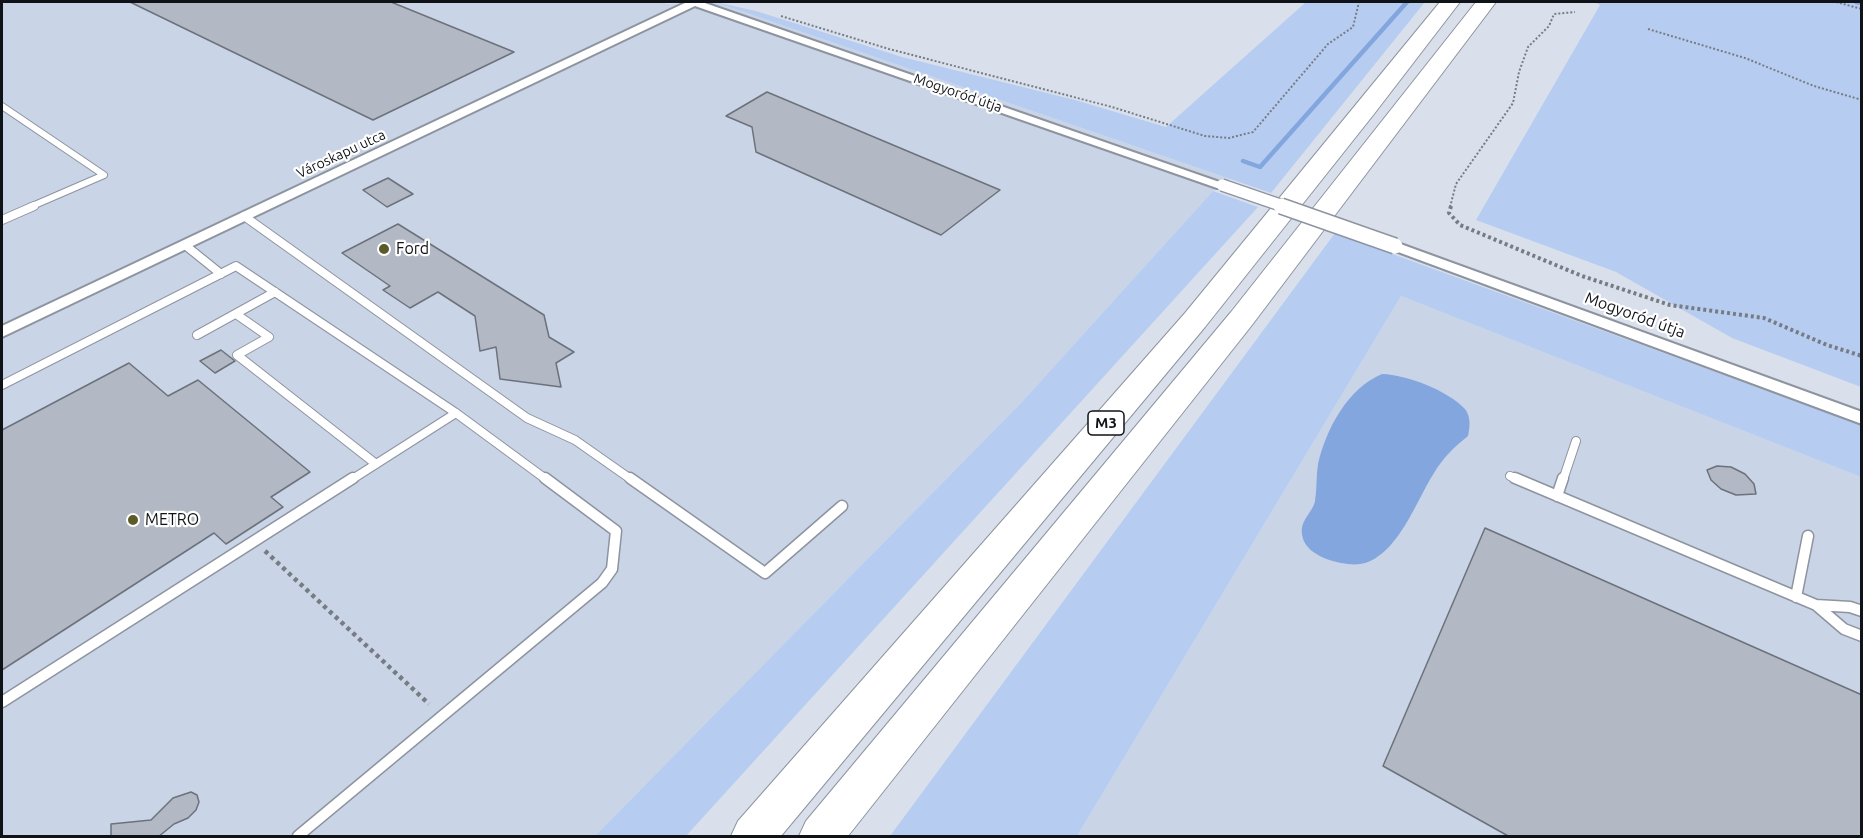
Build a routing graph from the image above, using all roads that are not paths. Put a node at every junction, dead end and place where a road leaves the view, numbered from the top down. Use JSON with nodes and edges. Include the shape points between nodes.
{"nodes":[{"id":1,"x":1450,"y":2,"type":"edge"},
{"id":2,"x":1486,"y":2,"type":"edge"},
{"id":3,"x":694,"y":3,"type":"edge"},
{"id":4,"x":2,"y":106,"type":"edge"},
{"id":5,"x":244,"y":216,"type":"junction"},
{"id":6,"x":2,"y":220,"type":"edge"},
{"id":7,"x":185,"y":245,"type":"junction"},
{"id":8,"x":221,"y":274,"type":"junction"},
{"id":9,"x":275,"y":292,"type":"junction"},
{"id":10,"x":236,"y":314,"type":"junction"},
{"id":11,"x":2,"y":332,"type":"edge"},
{"id":12,"x":197,"y":335,"type":"dead end"},
{"id":13,"x":2,"y":385,"type":"edge"},
{"id":14,"x":456,"y":413,"type":"junction"},
{"id":15,"x":1862,"y":418,"type":"edge"},
{"id":16,"x":1576,"y":441,"type":"dead end"},
{"id":17,"x":376,"y":464,"type":"junction"},
{"id":18,"x":1510,"y":476,"type":"dead end"},
{"id":19,"x":1557,"y":495,"type":"junction"},
{"id":20,"x":842,"y":506,"type":"dead end"},
{"id":21,"x":1808,"y":536,"type":"dead end"},
{"id":22,"x":1796,"y":597,"type":"junction"},
{"id":23,"x":1816,"y":605,"type":"junction"},
{"id":24,"x":1862,"y":611,"type":"edge"},
{"id":25,"x":1862,"y":636,"type":"edge"},
{"id":26,"x":2,"y":702,"type":"edge"},
{"id":27,"x":298,"y":837,"type":"edge"},
{"id":28,"x":753,"y":837,"type":"edge"},
{"id":29,"x":821,"y":837,"type":"edge"}],
"edges":[{"from":1,"to":28,"type":"highway","number":"M3","via":[[1234,273]]},
{"from":2,"to":29,"type":"highway","number":"M3","via":[[1276,276]]},
{"from":3,"to":5,"type":"street","name":"Városkapu utca"},
{"from":3,"to":15,"type":"street","name":"Mogyoród útja","bridge":true,"via":[[1395,246]]},
{"from":4,"to":6,"type":"lane","via":[[104,175]]},
{"from":5,"to":7,"type":"street","name":"Városkapu utca"},
{"from":5,"to":20,"type":"lane","via":[[527,418],[575,440],[765,573]]},
{"from":7,"to":8,"type":"lane"},
{"from":7,"to":11,"type":"street","name":"Városkapu utca"},
{"from":8,"to":9,"type":"lane","via":[[236,266]]},
{"from":8,"to":13,"type":"lane"},
{"from":9,"to":10,"type":"lane"},
{"from":9,"to":14,"type":"lane"},
{"from":10,"to":12,"type":"lane"},
{"from":10,"to":17,"type":"lane","via":[[269,337],[237,355]]},
{"from":14,"to":17,"type":"lane"},
{"from":14,"to":27,"type":"lane","via":[[616,531],[612,569],[602,583]]},
{"from":16,"to":19,"type":"lane"},
{"from":17,"to":26,"type":"lane"},
{"from":18,"to":19,"type":"lane"},
{"from":19,"to":22,"type":"lane"},
{"from":21,"to":22,"type":"lane"},
{"from":22,"to":23,"type":"lane"},
{"from":23,"to":24,"type":"lane"},
{"from":23,"to":25,"type":"lane","via":[[1844,629]]}]}
